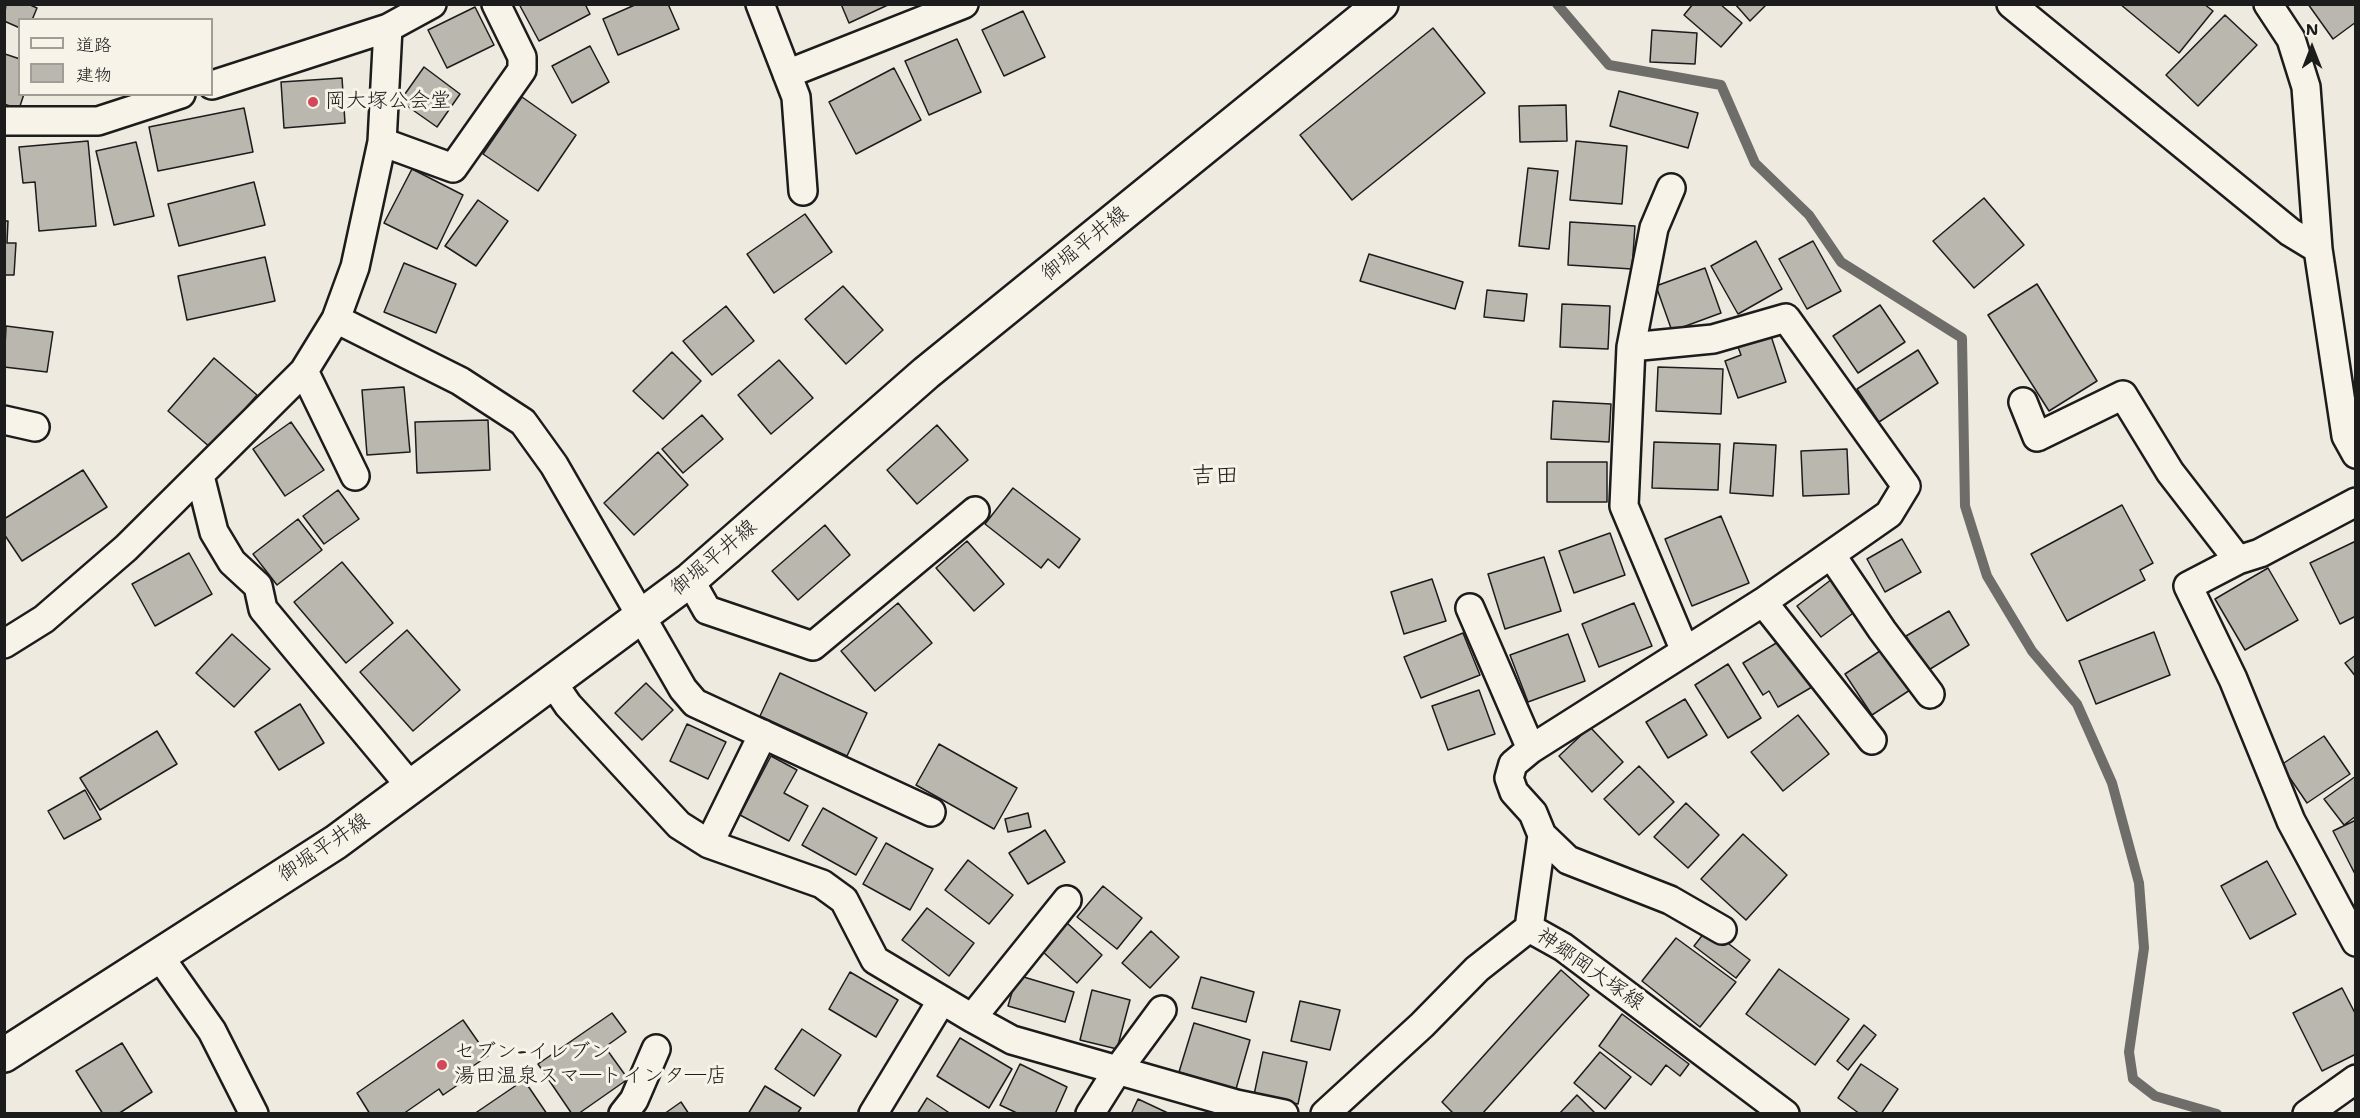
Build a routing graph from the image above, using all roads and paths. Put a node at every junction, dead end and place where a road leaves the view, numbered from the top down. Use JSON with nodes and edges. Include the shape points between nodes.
{"nodes":[{"id":1,"x":432,"y":4,"type":"edge"},
{"id":2,"x":496,"y":4,"type":"edge"},
{"id":3,"x":760,"y":4,"type":"edge"},
{"id":4,"x":964,"y":4,"type":"edge"},
{"id":5,"x":1381,"y":4,"type":"edge"},
{"id":6,"x":2011,"y":4,"type":"edge"},
{"id":7,"x":2268,"y":4,"type":"edge"},
{"id":8,"x":388,"y":28,"type":"junction"},
{"id":9,"x":787,"y":74,"type":"junction"},
{"id":10,"x":213,"y":85,"type":"edge"},
{"id":11,"x":175,"y":96,"type":"edge"},
{"id":12,"x":4,"y":121,"type":"edge"},
{"id":13,"x":382,"y":142,"type":"junction"},
{"id":14,"x":1671,"y":188,"type":"dead end"},
{"id":15,"x":803,"y":191,"type":"dead end"},
{"id":16,"x":2318,"y":249,"type":"junction"},
{"id":17,"x":336,"y":319,"type":"junction"},
{"id":18,"x":1631,"y":346,"type":"junction"},
{"id":19,"x":304,"y":371,"type":"junction"},
{"id":20,"x":2023,"y":402,"type":"dead end"},
{"id":21,"x":4,"y":420,"type":"edge"},
{"id":22,"x":35,"y":427,"type":"dead end"},
{"id":23,"x":2355,"y":454,"type":"edge"},
{"id":24,"x":200,"y":476,"type":"junction"},
{"id":25,"x":355,"y":476,"type":"dead end"},
{"id":26,"x":2355,"y":502,"type":"edge"},
{"id":27,"x":975,"y":511,"type":"dead end"},
{"id":28,"x":1832,"y":556,"type":"junction"},
{"id":29,"x":2238,"y":560,"type":"junction"},
{"id":30,"x":690,"y":580,"type":"junction"},
{"id":31,"x":1763,"y":602,"type":"junction"},
{"id":32,"x":1470,"y":608,"type":"dead end"},
{"id":33,"x":642,"y":616,"type":"junction"},
{"id":34,"x":4,"y":644,"type":"edge"},
{"id":35,"x":1684,"y":651,"type":"junction"},
{"id":36,"x":553,"y":683,"type":"junction"},
{"id":37,"x":1930,"y":694,"type":"dead end"},
{"id":38,"x":764,"y":734,"type":"junction"},
{"id":39,"x":1872,"y":740,"type":"dead end"},
{"id":40,"x":1531,"y":749,"type":"junction"},
{"id":41,"x":411,"y":788,"type":"junction"},
{"id":42,"x":931,"y":812,"type":"dead end"},
{"id":43,"x":1542,"y":835,"type":"junction"},
{"id":44,"x":709,"y":844,"type":"junction"},
{"id":45,"x":1067,"y":900,"type":"dead end"},
{"id":46,"x":1529,"y":928,"type":"junction"},
{"id":47,"x":1722,"y":930,"type":"dead end"},
{"id":48,"x":2355,"y":942,"type":"edge"},
{"id":49,"x":160,"y":957,"type":"junction"},
{"id":50,"x":942,"y":1000,"type":"junction"},
{"id":51,"x":1162,"y":1010,"type":"dead end"},
{"id":52,"x":972,"y":1018,"type":"junction"},
{"id":53,"x":656,"y":1049,"type":"dead end"},
{"id":54,"x":4,"y":1055,"type":"edge"},
{"id":55,"x":1117,"y":1071,"type":"junction"},
{"id":56,"x":2355,"y":1079,"type":"edge"},
{"id":57,"x":254,"y":1113,"type":"edge"},
{"id":58,"x":623,"y":1113,"type":"edge"},
{"id":59,"x":873,"y":1113,"type":"edge"},
{"id":60,"x":1090,"y":1113,"type":"edge"},
{"id":61,"x":1284,"y":1113,"type":"edge"},
{"id":62,"x":1325,"y":1113,"type":"edge"},
{"id":63,"x":1785,"y":1113,"type":"edge"},
{"id":64,"x":2307,"y":1113,"type":"edge"}],
"edges":[{"from":1,"to":8,"type":"street"},
{"from":2,"to":13,"type":"street","via":[[522,57],[522,70],[453,168]]},
{"from":3,"to":9,"type":"street"},
{"from":4,"to":9,"type":"street"},
{"from":5,"to":30,"type":"street","name":"御堀平井線","via":[[926,373]]},
{"from":6,"to":16,"type":"street","via":[[2290,232]]},
{"from":7,"to":16,"type":"street","via":[[2291,39],[2306,87]]},
{"from":8,"to":10,"type":"street"},
{"from":8,"to":13,"type":"street"},
{"from":9,"to":15,"type":"street","via":[[796,97]]},
{"from":11,"to":12,"type":"street","via":[[98,121]]},
{"from":13,"to":17,"type":"street","via":[[355,267]]},
{"from":14,"to":18,"type":"street","via":[[1654,228]]},
{"from":16,"to":23,"type":"street","via":[[2346,436]]},
{"from":17,"to":19,"type":"street"},
{"from":17,"to":33,"type":"street","via":[[460,381],[523,422],[554,465]]},
{"from":18,"to":28,"type":"street","via":[[1713,339],[1786,318],[1906,486],[1889,514]]},
{"from":18,"to":35,"type":"street","via":[[1624,506]]},
{"from":19,"to":24,"type":"street"},
{"from":19,"to":25,"type":"street"},
{"from":20,"to":29,"type":"street","via":[[2037,437],[2123,395],[2170,472]]},
{"from":21,"to":22,"type":"street"},
{"from":24,"to":34,"type":"street","via":[[126,548],[44,619]]},
{"from":24,"to":41,"type":"street","via":[[214,532],[232,562],[258,586],[263,609]]},
{"from":26,"to":29,"type":"street","via":[[2260,553]]},
{"from":27,"to":30,"type":"street","via":[[813,646],[707,610]]},
{"from":28,"to":31,"type":"street"},
{"from":28,"to":37,"type":"street"},
{"from":29,"to":48,"type":"street","via":[[2188,586],[2233,679],[2291,821]]},
{"from":30,"to":33,"type":"street","name":"御堀平井線"},
{"from":31,"to":35,"type":"street"},
{"from":31,"to":39,"type":"street"},
{"from":32,"to":40,"type":"street"},
{"from":33,"to":36,"type":"street","name":"御堀平井線"},
{"from":33,"to":38,"type":"street","via":[[695,703]]},
{"from":35,"to":40,"type":"street"},
{"from":36,"to":41,"type":"street","name":"御堀平井線"},
{"from":36,"to":44,"type":"street","via":[[568,705],[679,825]]},
{"from":38,"to":42,"type":"street"},
{"from":38,"to":44,"type":"street"},
{"from":40,"to":43,"type":"street","via":[[1513,764],[1509,778],[1514,792],[1533,813]]},
{"from":41,"to":49,"type":"street","name":"御堀平井線"},
{"from":43,"to":46,"type":"street"},
{"from":43,"to":47,"type":"street","via":[[1568,860],[1670,900]]},
{"from":44,"to":50,"type":"street","via":[[822,884],[844,900],[875,960]]},
{"from":45,"to":52,"type":"street"},
{"from":46,"to":62,"type":"street","name":"神郷岡大塚線","via":[[1477,969]]},
{"from":46,"to":63,"type":"street","name":"神郷岡大塚線","via":[[1563,947]]},
{"from":49,"to":54,"type":"street","name":"御堀平井線"},
{"from":49,"to":57,"type":"street","via":[[212,1031]]},
{"from":50,"to":52,"type":"street"},
{"from":50,"to":59,"type":"street"},
{"from":51,"to":55,"type":"street"},
{"from":52,"to":55,"type":"street","via":[[1012,1040]]},
{"from":53,"to":58,"type":"street","via":[[634,1100]]},
{"from":55,"to":60,"type":"street"},
{"from":55,"to":61,"type":"street"},
{"from":56,"to":64,"type":"street"}]}
